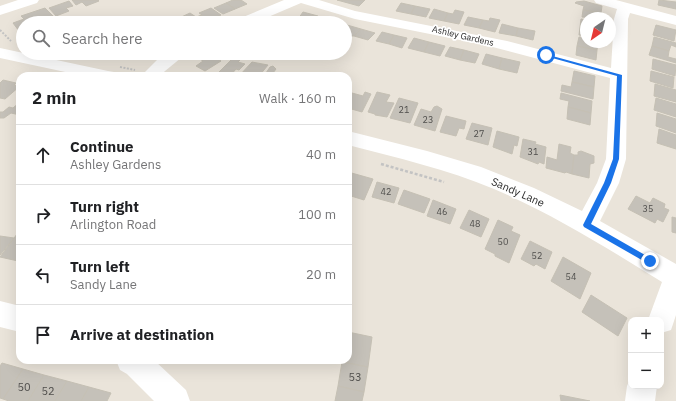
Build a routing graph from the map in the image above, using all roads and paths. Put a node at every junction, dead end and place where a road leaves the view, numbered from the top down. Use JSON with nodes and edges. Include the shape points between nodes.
{"nodes":[{"id":1,"x":32,"y":0,"type":"edge"},
{"id":2,"x":296,"y":0,"type":"edge"},
{"id":3,"x":306,"y":0,"type":"edge"},
{"id":4,"x":601,"y":0,"type":"edge"},
{"id":5,"x":625,"y":7,"type":"junction"},
{"id":6,"x":0,"y":11,"type":"edge"},
{"id":7,"x":258,"y":16,"type":"edge"},
{"id":8,"x":676,"y":20,"type":"edge"},
{"id":9,"x":0,"y":30,"type":"edge"},
{"id":10,"x":16,"y":43,"type":"dead end"},
{"id":11,"x":0,"y":53,"type":"edge"},
{"id":12,"x":16,"y":56,"type":"edge"},
{"id":13,"x":33,"y":60,"type":"edge"},
{"id":14,"x":168,"y":60,"type":"edge"},
{"id":15,"x":89,"y":72,"type":"edge"},
{"id":16,"x":154,"y":72,"type":"edge"},
{"id":17,"x":620,"y":75,"type":"junction"},
{"id":18,"x":352,"y":139,"type":"edge"},
{"id":19,"x":379,"y":164,"type":"dead end"},
{"id":20,"x":448,"y":183,"type":"dead end"},
{"id":21,"x":587,"y":225,"type":"junction"},
{"id":22,"x":676,"y":277,"type":"edge"},
{"id":23,"x":0,"y":314,"type":"edge"},
{"id":24,"x":662,"y":317,"type":"edge"},
{"id":25,"x":16,"y":318,"type":"edge"},
{"id":26,"x":137,"y":364,"type":"edge"},
{"id":27,"x":642,"y":389,"type":"edge"},
{"id":28,"x":175,"y":401,"type":"edge"},
{"id":29,"x":640,"y":401,"type":"edge"}],
"edges":[{"from":1,"to":6,"type":"street"},
{"from":2,"to":7,"type":"street"},
{"from":3,"to":17,"type":"street","name":"Ashley Gardens","via":[[356,15],[448,32]]},
{"from":4,"to":5,"type":"street"},
{"from":5,"to":8,"type":"street"},
{"from":5,"to":17,"type":"street","via":[[621,19]]},
{"from":9,"to":10,"type":"path"},
{"from":11,"to":12,"type":"street"},
{"from":13,"to":15,"type":"street"},
{"from":14,"to":16,"type":"street"},
{"from":17,"to":21,"type":"street","via":[[616,159],[608,183]]},
{"from":18,"to":21,"type":"street","name":"Sandy Lane","via":[[474,173],[527,195]]},
{"from":19,"to":20,"type":"path"},
{"from":21,"to":22,"type":"street","name":"Sandy Lane"},
{"from":22,"to":24,"type":"street"},
{"from":23,"to":25,"type":"street"},
{"from":26,"to":28,"type":"street"},
{"from":27,"to":29,"type":"street"}]}
